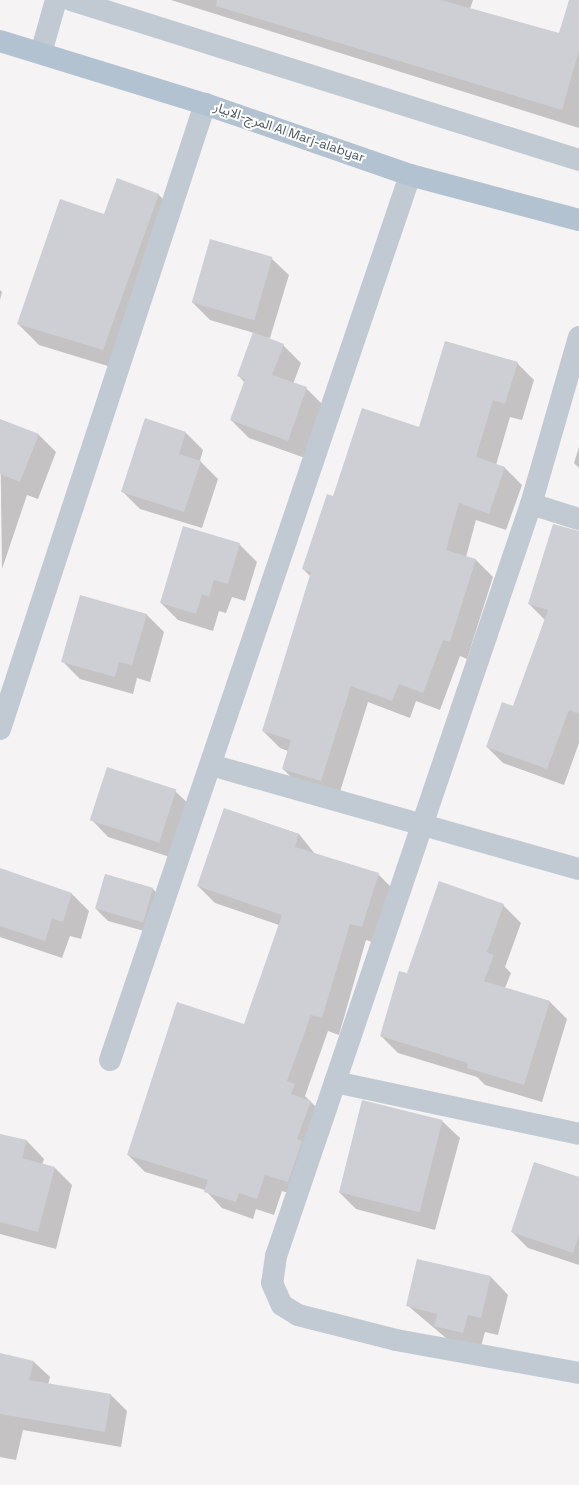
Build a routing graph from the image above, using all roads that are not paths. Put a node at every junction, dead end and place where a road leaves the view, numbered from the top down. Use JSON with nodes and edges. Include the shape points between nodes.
{"nodes":[{"id":1,"x":56,"y":0,"type":"edge"},
{"id":2,"x":71,"y":0,"type":"edge"},
{"id":3,"x":0,"y":41,"type":"edge"},
{"id":4,"x":41,"y":53,"type":"junction"},
{"id":5,"x":205,"y":104,"type":"junction"},
{"id":6,"x":579,"y":160,"type":"edge"},
{"id":7,"x":410,"y":175,"type":"junction"},
{"id":8,"x":579,"y":220,"type":"edge"},
{"id":9,"x":579,"y":337,"type":"edge"},
{"id":10,"x":531,"y":504,"type":"junction"},
{"id":11,"x":579,"y":519,"type":"edge"},
{"id":12,"x":0,"y":729,"type":"edge"},
{"id":13,"x":211,"y":765,"type":"junction"},
{"id":14,"x":420,"y":824,"type":"junction"},
{"id":15,"x":578,"y":866,"type":"edge"},
{"id":16,"x":110,"y":1060,"type":"dead end"},
{"id":17,"x":335,"y":1082,"type":"junction"},
{"id":18,"x":579,"y":1134,"type":"edge"},
{"id":19,"x":579,"y":1373,"type":"edge"}],
"edges":[{"from":1,"to":4,"type":"street"},
{"from":2,"to":6,"type":"street"},
{"from":3,"to":4,"type":"main road","name":"المرج-الابيار Al Marj-alabyar"},
{"from":4,"to":5,"type":"main road","name":"المرج-الابيار Al Marj-alabyar"},
{"from":5,"to":7,"type":"main road","name":"المرج-الابيار Al Marj-alabyar"},
{"from":5,"to":12,"type":"street"},
{"from":7,"to":8,"type":"main road","name":"المرج-الابيار Al Marj-alabyar"},
{"from":7,"to":13,"type":"street"},
{"from":9,"to":10,"type":"street"},
{"from":10,"to":11,"type":"street"},
{"from":10,"to":14,"type":"street"},
{"from":13,"to":14,"type":"street"},
{"from":13,"to":16,"type":"street"},
{"from":14,"to":15,"type":"street"},
{"from":14,"to":17,"type":"street"},
{"from":17,"to":18,"type":"street"},
{"from":17,"to":19,"type":"street","via":[[276,1256],[272,1284],[282,1305],[298,1315],[396,1340]]}]}
